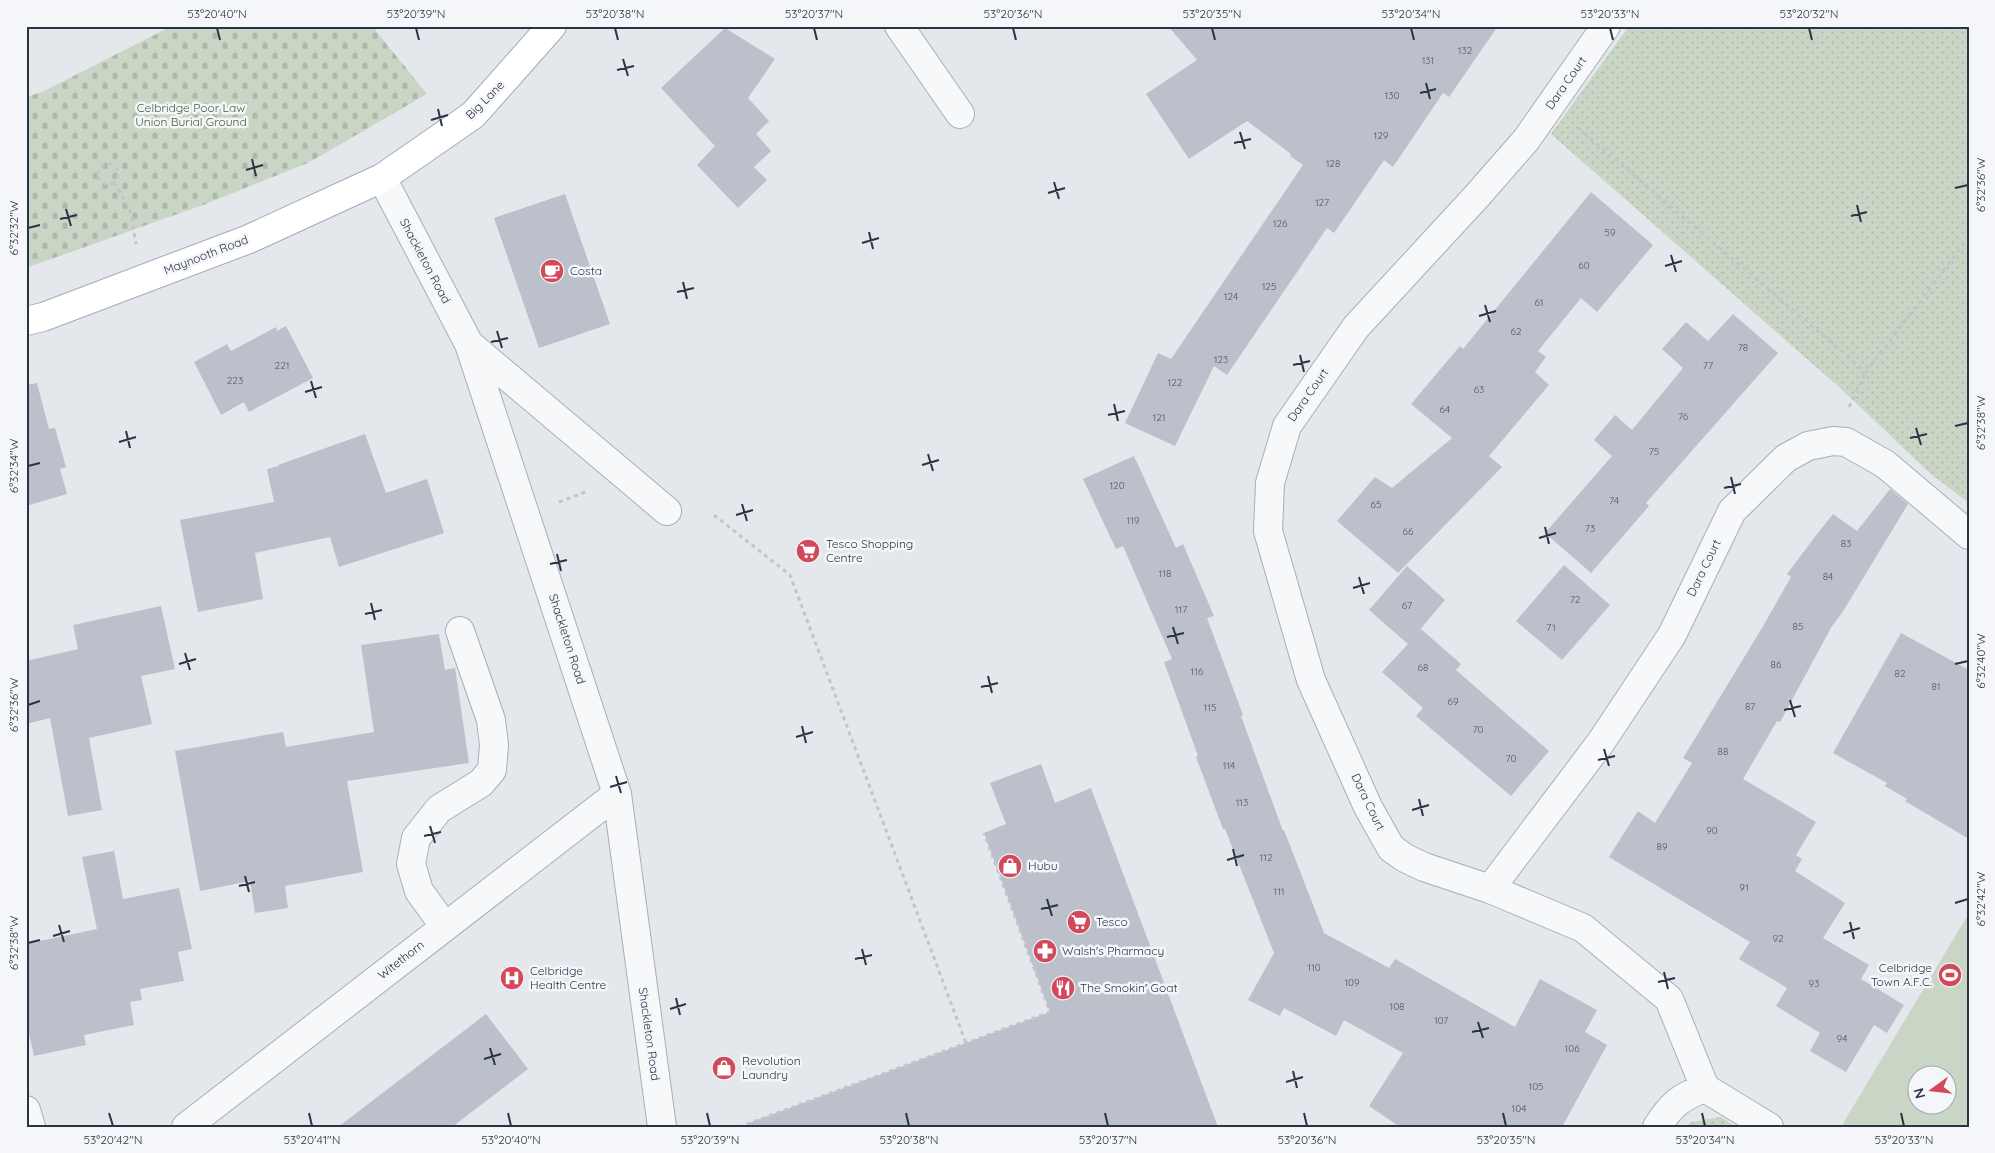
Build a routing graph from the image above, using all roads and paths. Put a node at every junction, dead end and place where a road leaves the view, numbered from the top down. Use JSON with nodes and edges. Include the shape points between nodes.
{"nodes":[{"id":1,"x":552,"y":26,"type":"edge"},
{"id":2,"x":899,"y":26,"type":"edge"},
{"id":3,"x":1606,"y":26,"type":"edge"},
{"id":4,"x":960,"y":114,"type":"dead end"},
{"id":5,"x":1589,"y":137,"type":"dead end"},
{"id":6,"x":382,"y":178,"type":"junction"},
{"id":7,"x":114,"y":182,"type":"junction"},
{"id":8,"x":1969,"y":237,"type":"edge"},
{"id":9,"x":142,"y":280,"type":"junction"},
{"id":10,"x":26,"y":321,"type":"edge"},
{"id":11,"x":470,"y":344,"type":"junction"},
{"id":12,"x":590,"y":490,"type":"dead end"},
{"id":13,"x":556,"y":503,"type":"dead end"},
{"id":14,"x":667,"y":511,"type":"dead end"},
{"id":15,"x":714,"y":515,"type":"dead end"},
{"id":16,"x":1969,"y":535,"type":"edge"},
{"id":17,"x":460,"y":631,"type":"dead end"},
{"id":18,"x":617,"y":794,"type":"junction"},
{"id":19,"x":984,"y":833,"type":"dead end"},
{"id":20,"x":1490,"y":889,"type":"junction"},
{"id":21,"x":445,"y":927,"type":"junction"},
{"id":22,"x":966,"y":1043,"type":"junction"},
{"id":23,"x":1705,"y":1088,"type":"junction"},
{"id":24,"x":26,"y":1110,"type":"edge"},
{"id":25,"x":31,"y":1127,"type":"edge"},
{"id":26,"x":186,"y":1127,"type":"edge"},
{"id":27,"x":662,"y":1127,"type":"edge"},
{"id":28,"x":739,"y":1127,"type":"edge"},
{"id":29,"x":1656,"y":1127,"type":"edge"},
{"id":30,"x":1769,"y":1127,"type":"edge"}],
"edges":[{"from":1,"to":6,"type":"main road","name":"Big Lane","via":[[473,114]]},
{"from":2,"to":4,"type":"street"},
{"from":3,"to":20,"type":"street","name":"Dara Court","via":[[1526,140],[1356,327],[1287,426],[1270,483],[1268,531],[1311,680],[1368,807],[1391,848],[1405,858],[1424,868]]},
{"from":5,"to":8,"type":"path","via":[[1866,372]]},
{"from":6,"to":9,"type":"main road","name":"Maynooth Road","via":[[249,239]]},
{"from":6,"to":11,"type":"street","name":"Shackleton Road"},
{"from":7,"to":7,"type":"path","via":[[106,185],[100,181],[98,173],[101,166],[109,164],[116,167],[118,175]]},
{"from":7,"to":9,"type":"path","via":[[130,209]]},
{"from":9,"to":10,"type":"main road","name":"Maynooth Road"},
{"from":11,"to":14,"type":"street"},
{"from":11,"to":18,"type":"street","name":"Shackleton Road"},
{"from":12,"to":13,"type":"path"},
{"from":15,"to":22,"type":"path","via":[[790,575]]},
{"from":16,"to":20,"type":"street","name":"Dara Court","via":[[1885,464],[1846,442],[1808,446],[1786,458],[1732,512],[1668,640],[1601,742]]},
{"from":17,"to":21,"type":"street","via":[[490,720],[494,745],[492,770],[481,783],[439,808],[416,838],[411,864],[419,891]]},
{"from":18,"to":21,"type":"street","name":"Witethorn"},
{"from":18,"to":27,"type":"street","name":"Shackleton Road"},
{"from":19,"to":22,"type":"path","via":[[1050,1012]]},
{"from":20,"to":23,"type":"street","name":"Dara Court","via":[[1583,928],[1669,999]]},
{"from":21,"to":26,"type":"street","name":"Witethorn"},
{"from":22,"to":28,"type":"path"},
{"from":23,"to":29,"type":"street","via":[[1670,1108]]},
{"from":23,"to":30,"type":"street"},
{"from":24,"to":25,"type":"street"}]}
